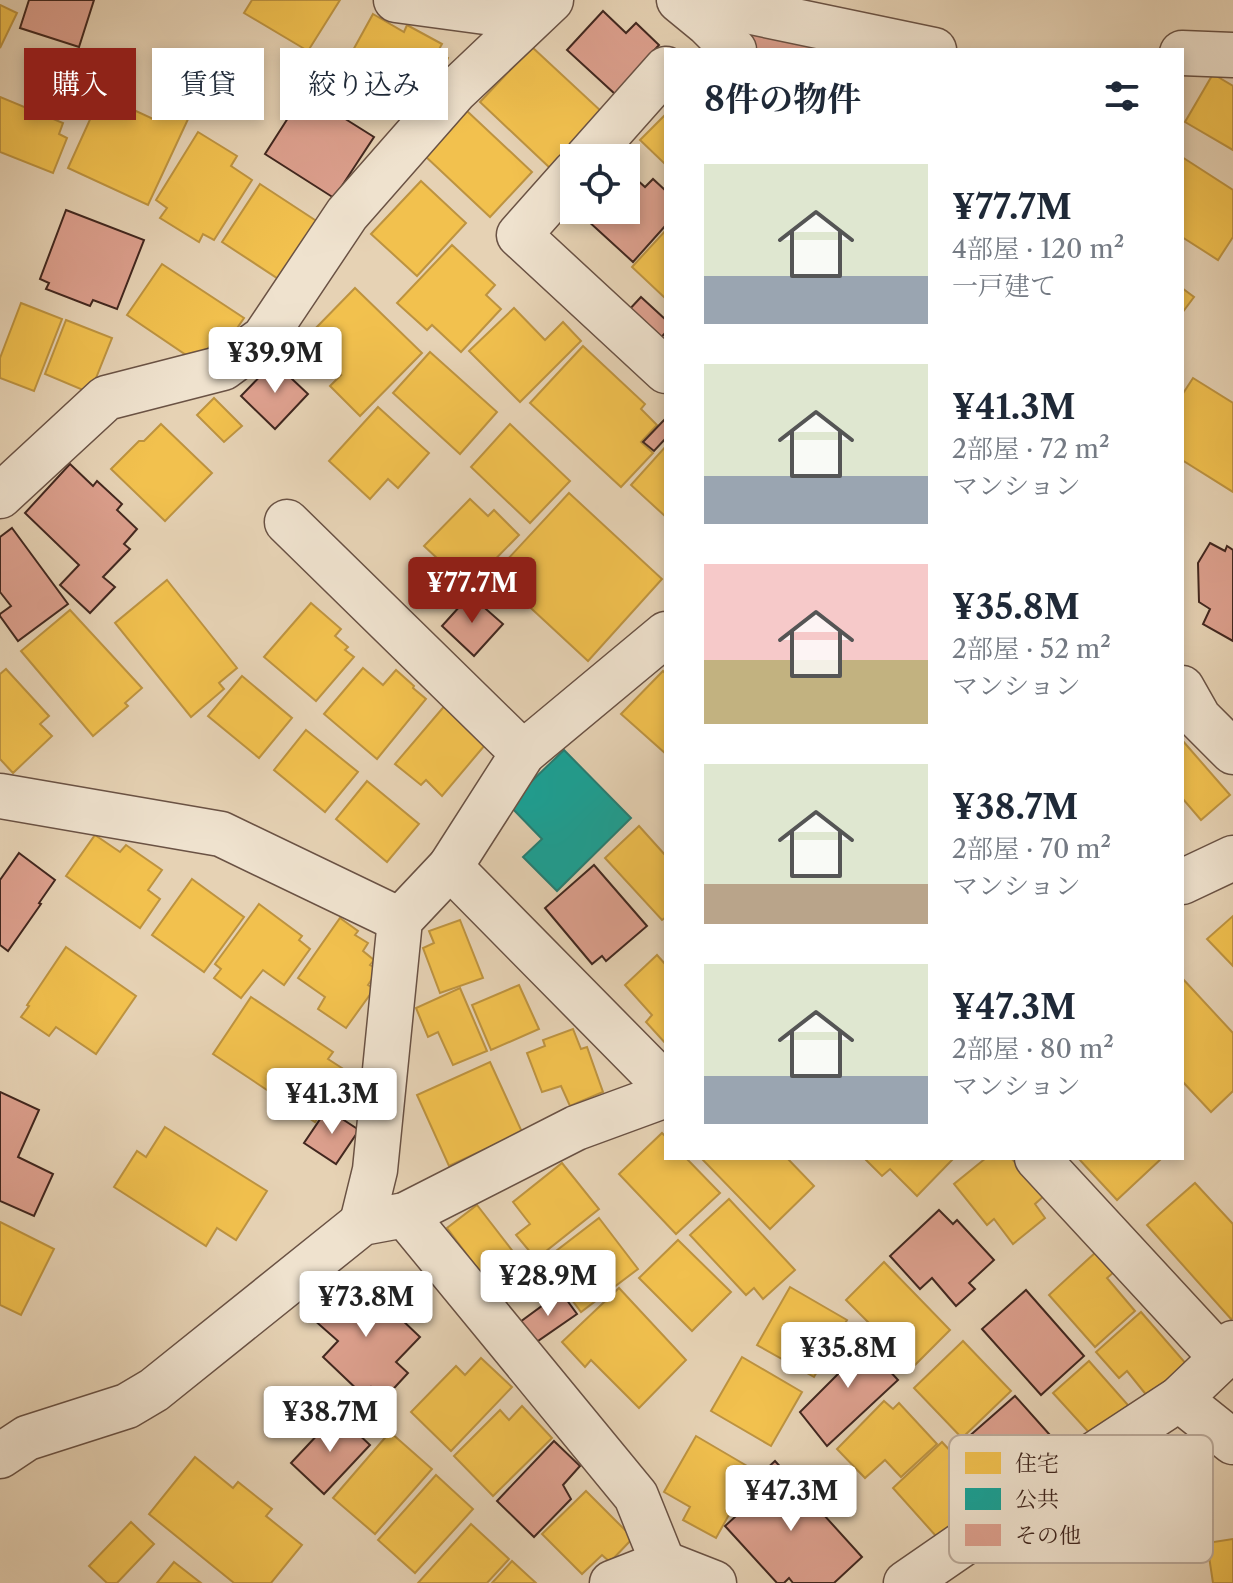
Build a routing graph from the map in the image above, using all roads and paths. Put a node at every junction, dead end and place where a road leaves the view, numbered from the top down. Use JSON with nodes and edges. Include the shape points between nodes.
{"nodes":[{"id":1,"x":396,"y":0,"type":"edge"},
{"id":2,"x":540,"y":9,"type":"edge"},
{"id":3,"x":699,"y":25,"type":"edge"},
{"id":4,"x":915,"y":48,"type":"edge"},
{"id":5,"x":1184,"y":53,"type":"edge"},
{"id":6,"x":1233,"y":55,"type":"edge"},
{"id":7,"x":664,"y":71,"type":"edge"},
{"id":8,"x":599,"y":144,"type":"edge"},
{"id":9,"x":560,"y":189,"type":"edge"},
{"id":10,"x":664,"y":369,"type":"edge"},
{"id":11,"x":0,"y":496,"type":"edge"},
{"id":12,"x":287,"y":522,"type":"dead end"},
{"id":13,"x":664,"y":637,"type":"edge"},
{"id":14,"x":1184,"y":692,"type":"edge"},
{"id":15,"x":1233,"y":752,"type":"edge"},
{"id":16,"x":523,"y":753,"type":"junction"},
{"id":17,"x":0,"y":796,"type":"edge"},
{"id":18,"x":1233,"y":858,"type":"edge"},
{"id":19,"x":450,"y":867,"type":"junction"},
{"id":20,"x":1184,"y":881,"type":"edge"},
{"id":21,"x":400,"y":920,"type":"junction"},
{"id":22,"x":664,"y":1084,"type":"edge"},
{"id":23,"x":664,"y":1096,"type":"edge"},
{"id":24,"x":1039,"y":1160,"type":"edge"},
{"id":25,"x":405,"y":1215,"type":"junction"},
{"id":26,"x":362,"y":1223,"type":"junction"},
{"id":27,"x":1227,"y":1350,"type":"edge"},
{"id":28,"x":1179,"y":1399,"type":"junction"},
{"id":29,"x":9,"y":1435,"type":"edge"},
{"id":30,"x":1124,"y":1435,"type":"edge"},
{"id":31,"x":1233,"y":1442,"type":"edge"},
{"id":32,"x":949,"y":1553,"type":"edge"},
{"id":33,"x":663,"y":1563,"type":"junction"},
{"id":34,"x":612,"y":1583,"type":"edge"},
{"id":35,"x":714,"y":1583,"type":"edge"},
{"id":36,"x":906,"y":1583,"type":"edge"}],
"edges":[{"from":1,"to":2,"type":"street"},
{"from":2,"to":11,"type":"street","via":[[455,91],[347,214],[264,338],[223,368],[106,398]]},
{"from":3,"to":4,"type":"street"},
{"from":5,"to":6,"type":"street"},
{"from":7,"to":8,"type":"street"},
{"from":9,"to":10,"type":"street","via":[[519,235]]},
{"from":12,"to":16,"type":"street"},
{"from":13,"to":16,"type":"street"},
{"from":14,"to":15,"type":"street","via":[[1199,718]]},
{"from":16,"to":19,"type":"street"},
{"from":17,"to":21,"type":"street","via":[[221,834]]},
{"from":18,"to":20,"type":"street"},
{"from":19,"to":21,"type":"street"},
{"from":19,"to":22,"type":"street"},
{"from":21,"to":26,"type":"street","via":[[375,1170]]},
{"from":23,"to":25,"type":"street","via":[[576,1128]]},
{"from":24,"to":27,"type":"street"},
{"from":25,"to":26,"type":"street"},
{"from":25,"to":33,"type":"street","via":[[636,1496]]},
{"from":26,"to":29,"type":"street","via":[[154,1390],[127,1406]]},
{"from":27,"to":28,"type":"street"},
{"from":28,"to":30,"type":"street"},
{"from":28,"to":31,"type":"street"},
{"from":32,"to":36,"type":"street"},
{"from":33,"to":34,"type":"street"},
{"from":33,"to":35,"type":"street"}]}
